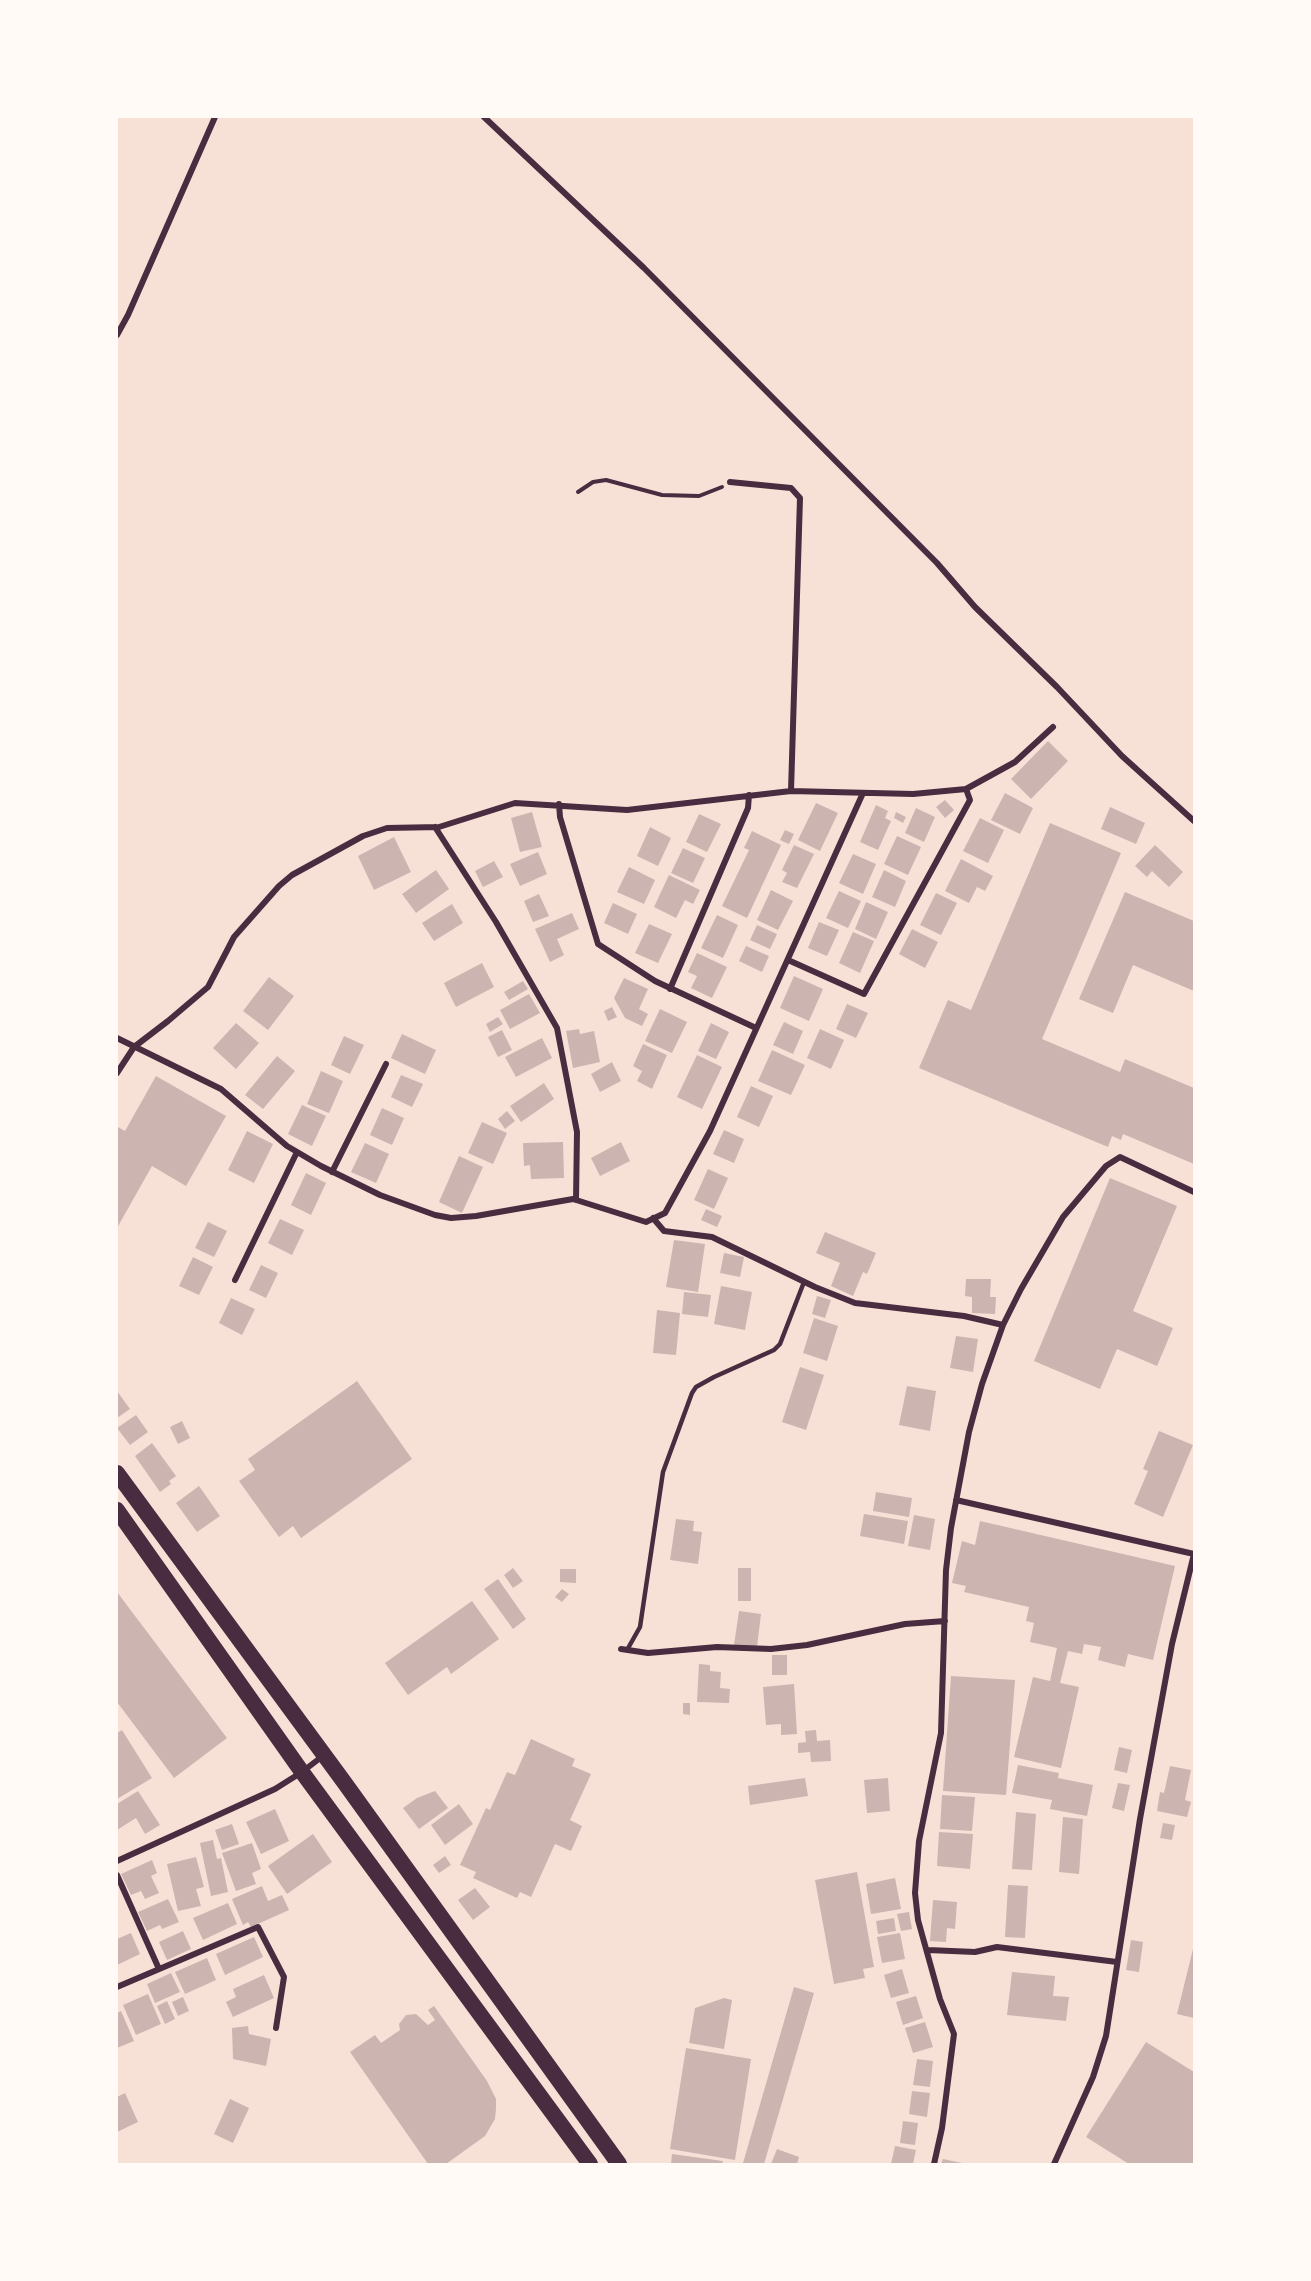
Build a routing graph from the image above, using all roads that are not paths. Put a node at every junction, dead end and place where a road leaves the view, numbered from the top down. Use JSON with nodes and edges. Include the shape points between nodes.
{"nodes":[{"id":1,"x":215,"y":117,"type":"edge"},
{"id":2,"x":484,"y":117,"type":"edge"},
{"id":3,"x":117,"y":335,"type":"edge"},
{"id":4,"x":730,"y":482,"type":"road end"},
{"id":5,"x":1053,"y":727,"type":"dead end"},
{"id":6,"x":966,"y":789,"type":"junction"},
{"id":7,"x":791,"y":791,"type":"junction"},
{"id":8,"x":863,"y":793,"type":"junction"},
{"id":9,"x":748,"y":795,"type":"junction"},
{"id":10,"x":559,"y":804,"type":"junction"},
{"id":11,"x":1194,"y":821,"type":"edge"},
{"id":12,"x":435,"y":827,"type":"junction"},
{"id":13,"x":788,"y":960,"type":"junction"},
{"id":14,"x":670,"y":989,"type":"junction"},
{"id":15,"x":756,"y":1028,"type":"junction"},
{"id":16,"x":117,"y":1038,"type":"edge"},
{"id":17,"x":134,"y":1047,"type":"junction"},
{"id":18,"x":386,"y":1064,"type":"dead end"},
{"id":19,"x":117,"y":1074,"type":"edge"},
{"id":20,"x":297,"y":1152,"type":"junction"},
{"id":21,"x":332,"y":1172,"type":"junction"},
{"id":22,"x":1194,"y":1192,"type":"edge"},
{"id":23,"x":576,"y":1200,"type":"junction"},
{"id":24,"x":654,"y":1218,"type":"junction"},
{"id":25,"x":235,"y":1280,"type":"dead end"},
{"id":26,"x":804,"y":1282,"type":"junction"},
{"id":27,"x":1003,"y":1324,"type":"junction"},
{"id":28,"x":117,"y":1473,"type":"edge"},
{"id":29,"x":956,"y":1500,"type":"junction"},
{"id":30,"x":117,"y":1510,"type":"edge"},
{"id":31,"x":1194,"y":1554,"type":"edge"},
{"id":32,"x":945,"y":1621,"type":"junction"},
{"id":33,"x":624,"y":1649,"type":"joint"},
{"id":34,"x":324,"y":1755,"type":"junction"},
{"id":35,"x":302,"y":1772,"type":"junction"},
{"id":36,"x":117,"y":1861,"type":"edge"},
{"id":37,"x":117,"y":1875,"type":"edge"},
{"id":38,"x":928,"y":1950,"type":"junction"},
{"id":39,"x":1117,"y":1962,"type":"junction"},
{"id":40,"x":159,"y":1969,"type":"junction"},
{"id":41,"x":117,"y":1987,"type":"edge"},
{"id":42,"x":276,"y":2028,"type":"dead end"},
{"id":43,"x":590,"y":2164,"type":"edge"},
{"id":44,"x":619,"y":2164,"type":"edge"},
{"id":45,"x":934,"y":2164,"type":"edge"},
{"id":46,"x":1054,"y":2164,"type":"edge"}],
"edges":[{"from":1,"to":3,"type":"street"},
{"from":2,"to":11,"type":"street","via":[[661,285],[1122,756]]},
{"from":4,"to":7,"type":"street","via":[[791,488],[800,498]]},
{"from":5,"to":6,"type":"street","via":[[1015,762]]},
{"from":6,"to":8,"type":"street"},
{"from":6,"to":13,"type":"street","via":[[970,800],[864,994]]},
{"from":7,"to":8,"type":"street"},
{"from":7,"to":9,"type":"street"},
{"from":8,"to":13,"type":"street"},
{"from":9,"to":10,"type":"street","via":[[627,810]]},
{"from":9,"to":14,"type":"street","via":[[748,808]]},
{"from":10,"to":12,"type":"street","via":[[515,803]]},
{"from":10,"to":14,"type":"street","via":[[598,944]]},
{"from":12,"to":17,"type":"street","via":[[387,828],[371,833],[292,875],[234,938],[208,987]]},
{"from":12,"to":23,"type":"street","via":[[557,1028],[577,1132]]},
{"from":13,"to":15,"type":"street"},
{"from":14,"to":15,"type":"street"},
{"from":15,"to":24,"type":"street","via":[[710,1131],[665,1213]]},
{"from":16,"to":17,"type":"street"},
{"from":17,"to":19,"type":"street"},
{"from":17,"to":20,"type":"street","via":[[222,1089]]},
{"from":18,"to":21,"type":"street"},
{"from":20,"to":21,"type":"street"},
{"from":20,"to":25,"type":"street"},
{"from":21,"to":23,"type":"street","via":[[380,1195],[451,1218]]},
{"from":22,"to":27,"type":"street","via":[[1120,1157],[1115,1159],[1062,1217]]},
{"from":23,"to":24,"type":"street","via":[[646,1222]]},
{"from":24,"to":26,"type":"street","via":[[664,1231],[712,1237]]},
{"from":26,"to":27,"type":"street","via":[[855,1303]]},
{"from":26,"to":33,"type":"lane","via":[[780,1344],[774,1350],[714,1377],[692,1393],[663,1472],[640,1627]]},
{"from":27,"to":29,"type":"street","via":[[982,1384]]},
{"from":28,"to":34,"type":"highway"},
{"from":29,"to":31,"type":"street"},
{"from":29,"to":32,"type":"street","via":[[946,1570]]},
{"from":30,"to":35,"type":"highway"},
{"from":31,"to":39,"type":"street","via":[[1172,1644]]},
{"from":32,"to":33,"type":"street","via":[[905,1624],[771,1649],[717,1647],[665,1653]]},
{"from":32,"to":38,"type":"street","via":[[941,1733],[920,1841],[915,1893],[918,1920]]},
{"from":34,"to":35,"type":"street"},
{"from":34,"to":44,"type":"highway"},
{"from":35,"to":36,"type":"street","via":[[275,1789]]},
{"from":35,"to":43,"type":"highway"},
{"from":37,"to":40,"type":"street"},
{"from":38,"to":39,"type":"street","via":[[975,1953],[997,1947]]},
{"from":38,"to":45,"type":"street","via":[[940,1999],[954,2034]]},
{"from":39,"to":46,"type":"street","via":[[1101,2054]]},
{"from":40,"to":41,"type":"street"},
{"from":40,"to":42,"type":"street","via":[[258,1927],[284,1977]]}]}
